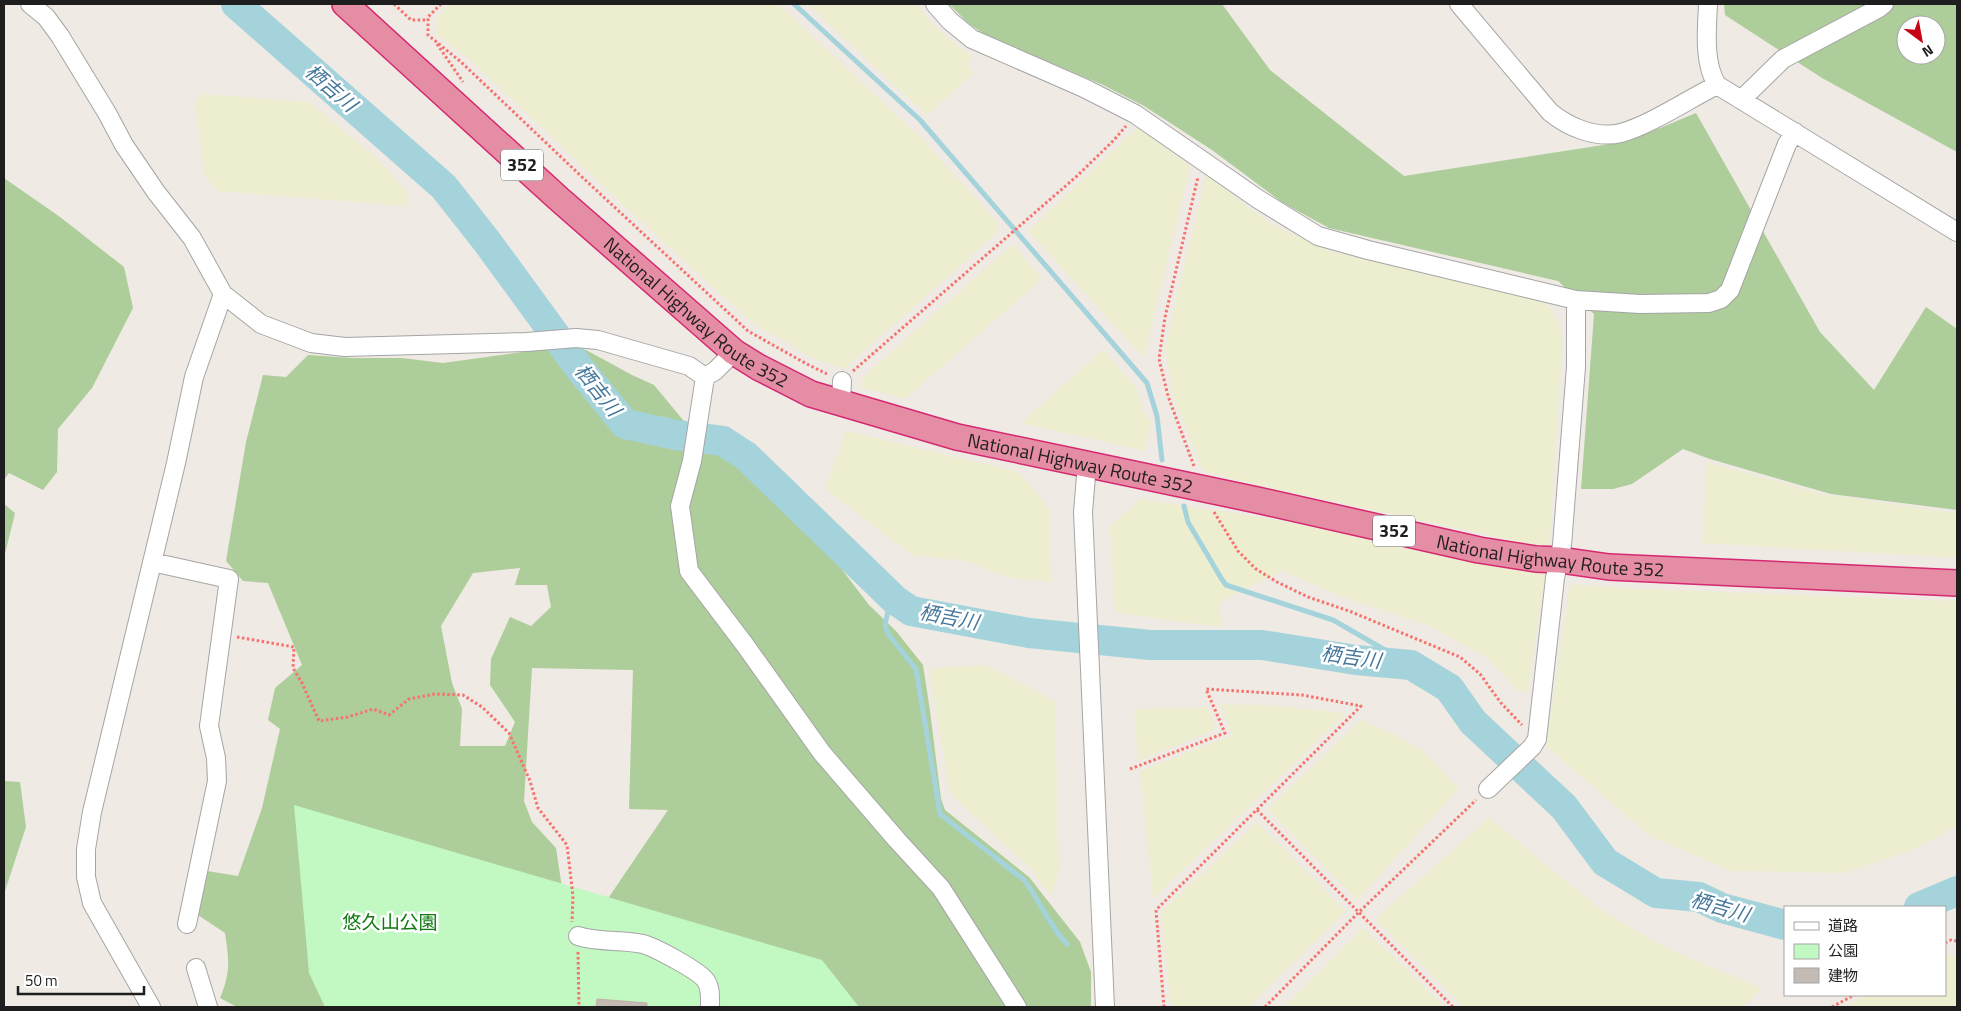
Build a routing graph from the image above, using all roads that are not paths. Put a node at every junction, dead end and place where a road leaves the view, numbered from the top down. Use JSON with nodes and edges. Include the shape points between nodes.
{"nodes":[{"id":1,"x":30,"y":4,"type":"edge"},
{"id":2,"x":345,"y":4,"type":"edge"},
{"id":3,"x":935,"y":4,"type":"edge"},
{"id":4,"x":1458,"y":4,"type":"edge"},
{"id":5,"x":1708,"y":4,"type":"edge"},
{"id":6,"x":1884,"y":4,"type":"edge"},
{"id":7,"x":1717,"y":84,"type":"junction"},
{"id":8,"x":1742,"y":99,"type":"junction"},
{"id":9,"x":1795,"y":132,"type":"junction"},
{"id":10,"x":1957,"y":232,"type":"edge"},
{"id":11,"x":223,"y":294,"type":"junction"},
{"id":12,"x":1576,"y":300,"type":"junction"},
{"id":13,"x":734,"y":352,"type":"junction"},
{"id":14,"x":705,"y":376,"type":"junction"},
{"id":15,"x":1087,"y":464,"type":"junction"},
{"id":16,"x":1560,"y":560,"type":"junction"},
{"id":17,"x":152,"y":562,"type":"junction"},
{"id":18,"x":1957,"y":582,"type":"edge"},
{"id":19,"x":1488,"y":789,"type":"road end"},
{"id":20,"x":187,"y":924,"type":"dead end"},
{"id":21,"x":578,"y":936,"type":"road end"},
{"id":22,"x":196,"y":968,"type":"dead end"},
{"id":23,"x":151,"y":1007,"type":"edge"},
{"id":24,"x":208,"y":1007,"type":"edge"},
{"id":25,"x":710,"y":1007,"type":"edge"},
{"id":26,"x":1017,"y":1007,"type":"edge"},
{"id":27,"x":1106,"y":1007,"type":"edge"}],
"edges":[{"from":1,"to":11,"type":"street","via":[[46,17],[60,36],[124,145],[192,238]]},
{"from":2,"to":13,"type":"highway","name":"National Highway Route 352","number":"352","via":[[559,199]]},
{"from":3,"to":12,"type":"street","via":[[972,39],[1135,114],[1318,236]]},
{"from":4,"to":7,"type":"street","via":[[1550,112],[1568,125],[1584,130],[1620,133]]},
{"from":5,"to":7,"type":"street","via":[[1707,45],[1712,76]]},
{"from":6,"to":8,"type":"street","via":[[1783,59]]},
{"from":7,"to":8,"type":"street"},
{"from":8,"to":9,"type":"street"},
{"from":9,"to":10,"type":"street"},
{"from":9,"to":12,"type":"street","via":[[1787,144],[1730,290],[1721,300],[1650,304]]},
{"from":11,"to":14,"type":"street","via":[[261,324],[311,343],[345,347],[576,338],[598,340],[690,366]]},
{"from":11,"to":17,"type":"street","via":[[194,377]]},
{"from":12,"to":16,"type":"street","via":[[1576,367]]},
{"from":13,"to":14,"type":"street","via":[[715,371]]},
{"from":13,"to":15,"type":"highway","name":"National Highway Route 352","number":"352","via":[[758,368],[811,394],[842,392],[957,437]]},
{"from":14,"to":26,"type":"street","via":[[692,461],[680,506],[689,571],[822,753],[941,888]]},
{"from":15,"to":16,"type":"highway","name":"National Highway Route 352","number":"352","via":[[1478,550]]},
{"from":15,"to":27,"type":"street","via":[[1083,512]]},
{"from":16,"to":18,"type":"highway","name":"National Highway Route 352","number":"352","via":[[1609,567]]},
{"from":16,"to":19,"type":"street","via":[[1534,743]]},
{"from":17,"to":20,"type":"street","via":[[229,579],[209,726],[217,781]]},
{"from":17,"to":23,"type":"street","via":[[86,849],[86,877],[92,903]]},
{"from":21,"to":25,"type":"street","via":[[589,940],[643,944],[686,965],[706,980]]},
{"from":22,"to":24,"type":"street"}]}
